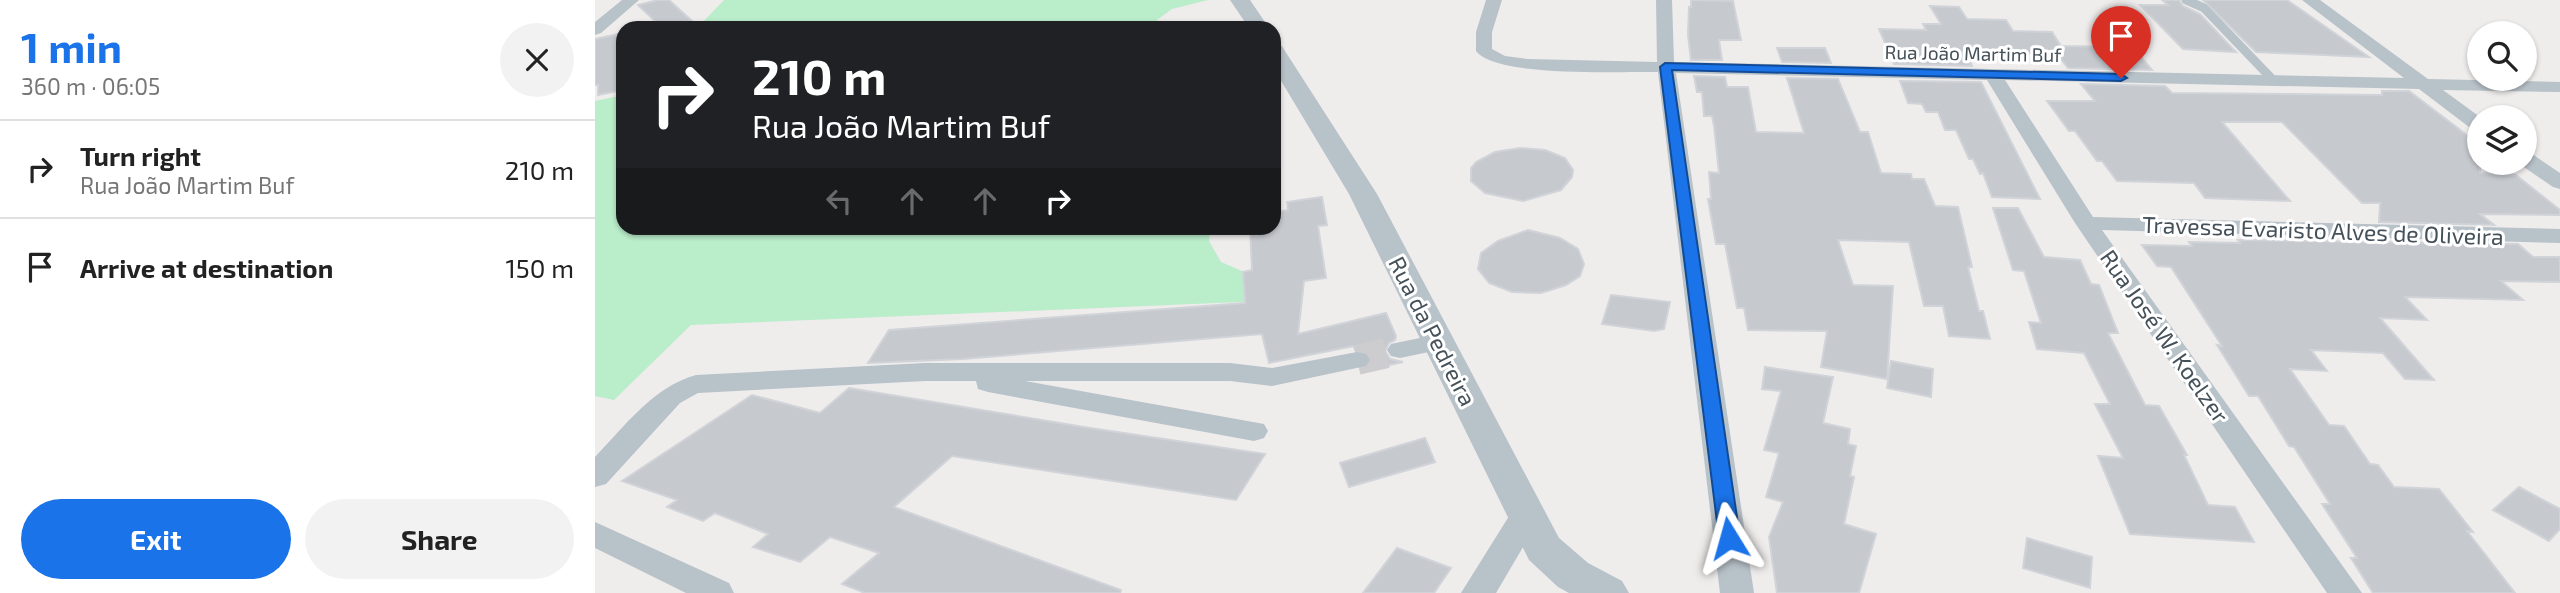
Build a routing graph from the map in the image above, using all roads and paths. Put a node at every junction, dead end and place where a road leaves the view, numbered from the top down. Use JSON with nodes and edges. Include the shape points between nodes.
{"nodes":[{"id":1,"x":631,"y":0,"type":"edge"},
{"id":2,"x":1240,"y":0,"type":"edge"},
{"id":3,"x":1494,"y":0,"type":"edge"},
{"id":4,"x":1664,"y":0,"type":"edge"},
{"id":5,"x":2186,"y":0,"type":"edge"},
{"id":6,"x":2310,"y":0,"type":"edge"},
{"id":7,"x":1254,"y":21,"type":"edge"},
{"id":8,"x":595,"y":30,"type":"edge"},
{"id":9,"x":1281,"y":62,"type":"edge"},
{"id":10,"x":1665,"y":67,"type":"junction"},
{"id":11,"x":1993,"y":75,"type":"junction"},
{"id":12,"x":2274,"y":81,"type":"junction"},
{"id":13,"x":2420,"y":84,"type":"junction"},
{"id":14,"x":2560,"y":87,"type":"edge"},
{"id":15,"x":2467,"y":117,"type":"edge"},
{"id":16,"x":2537,"y":167,"type":"edge"},
{"id":17,"x":2560,"y":183,"type":"edge"},
{"id":18,"x":2086,"y":223,"type":"junction"},
{"id":19,"x":2560,"y":236,"type":"edge"},
{"id":20,"x":1439,"y":342,"type":"junction"},
{"id":21,"x":1400,"y":351,"type":"tunnel mouth"},
{"id":22,"x":1357,"y":360,"type":"tunnel mouth"},
{"id":23,"x":925,"y":372,"type":"junction"},
{"id":24,"x":1254,"y":430,"type":"dead end"},
{"id":25,"x":595,"y":476,"type":"edge"},
{"id":26,"x":1527,"y":513,"type":"junction"},
{"id":27,"x":595,"y":534,"type":"edge"},
{"id":28,"x":717,"y":593,"type":"edge"},
{"id":29,"x":1478,"y":593,"type":"edge"},
{"id":30,"x":1607,"y":593,"type":"edge"},
{"id":31,"x":1737,"y":593,"type":"edge"},
{"id":32,"x":2345,"y":593,"type":"edge"}],
"edges":[{"from":1,"to":8,"type":"street"},
{"from":2,"to":7,"type":"street"},
{"from":3,"to":10,"type":"street","name":"Rua João Martim Buf","via":[[1484,32],[1484,51],[1502,62]]},
{"from":4,"to":10,"type":"street"},
{"from":5,"to":12,"type":"lane","via":[[2204,8]]},
{"from":6,"to":13,"type":"street"},
{"from":9,"to":20,"type":"street","name":"Rua da Pedreira","via":[[1363,194]]},
{"from":10,"to":11,"type":"street","name":"Rua João Martim Buf"},
{"from":10,"to":31,"type":"street"},
{"from":11,"to":12,"type":"street","name":"Rua João Martim Buf"},
{"from":11,"to":18,"type":"street","name":"Rua José W. Koelzer"},
{"from":12,"to":13,"type":"street","name":"Rua João Martim Buf"},
{"from":13,"to":14,"type":"street","name":"Rua João Martim Buf"},
{"from":13,"to":15,"type":"street"},
{"from":16,"to":17,"type":"street"},
{"from":18,"to":19,"type":"street","name":"Travessa Evaristo Alves de Oliveira"},
{"from":18,"to":32,"type":"street","name":"Rua José W. Koelzer"},
{"from":20,"to":21,"type":"street"},
{"from":20,"to":26,"type":"street","name":"Rua da Pedreira"},
{"from":22,"to":23,"type":"street","via":[[1272,377],[1230,372]]},
{"from":23,"to":24,"type":"street"},
{"from":23,"to":25,"type":"street","via":[[683,387]]},
{"from":26,"to":29,"type":"street"},
{"from":26,"to":30,"type":"street","name":"Rua da Pedreira","via":[[1545,549],[1573,575]]},
{"from":27,"to":28,"type":"street"}]}
